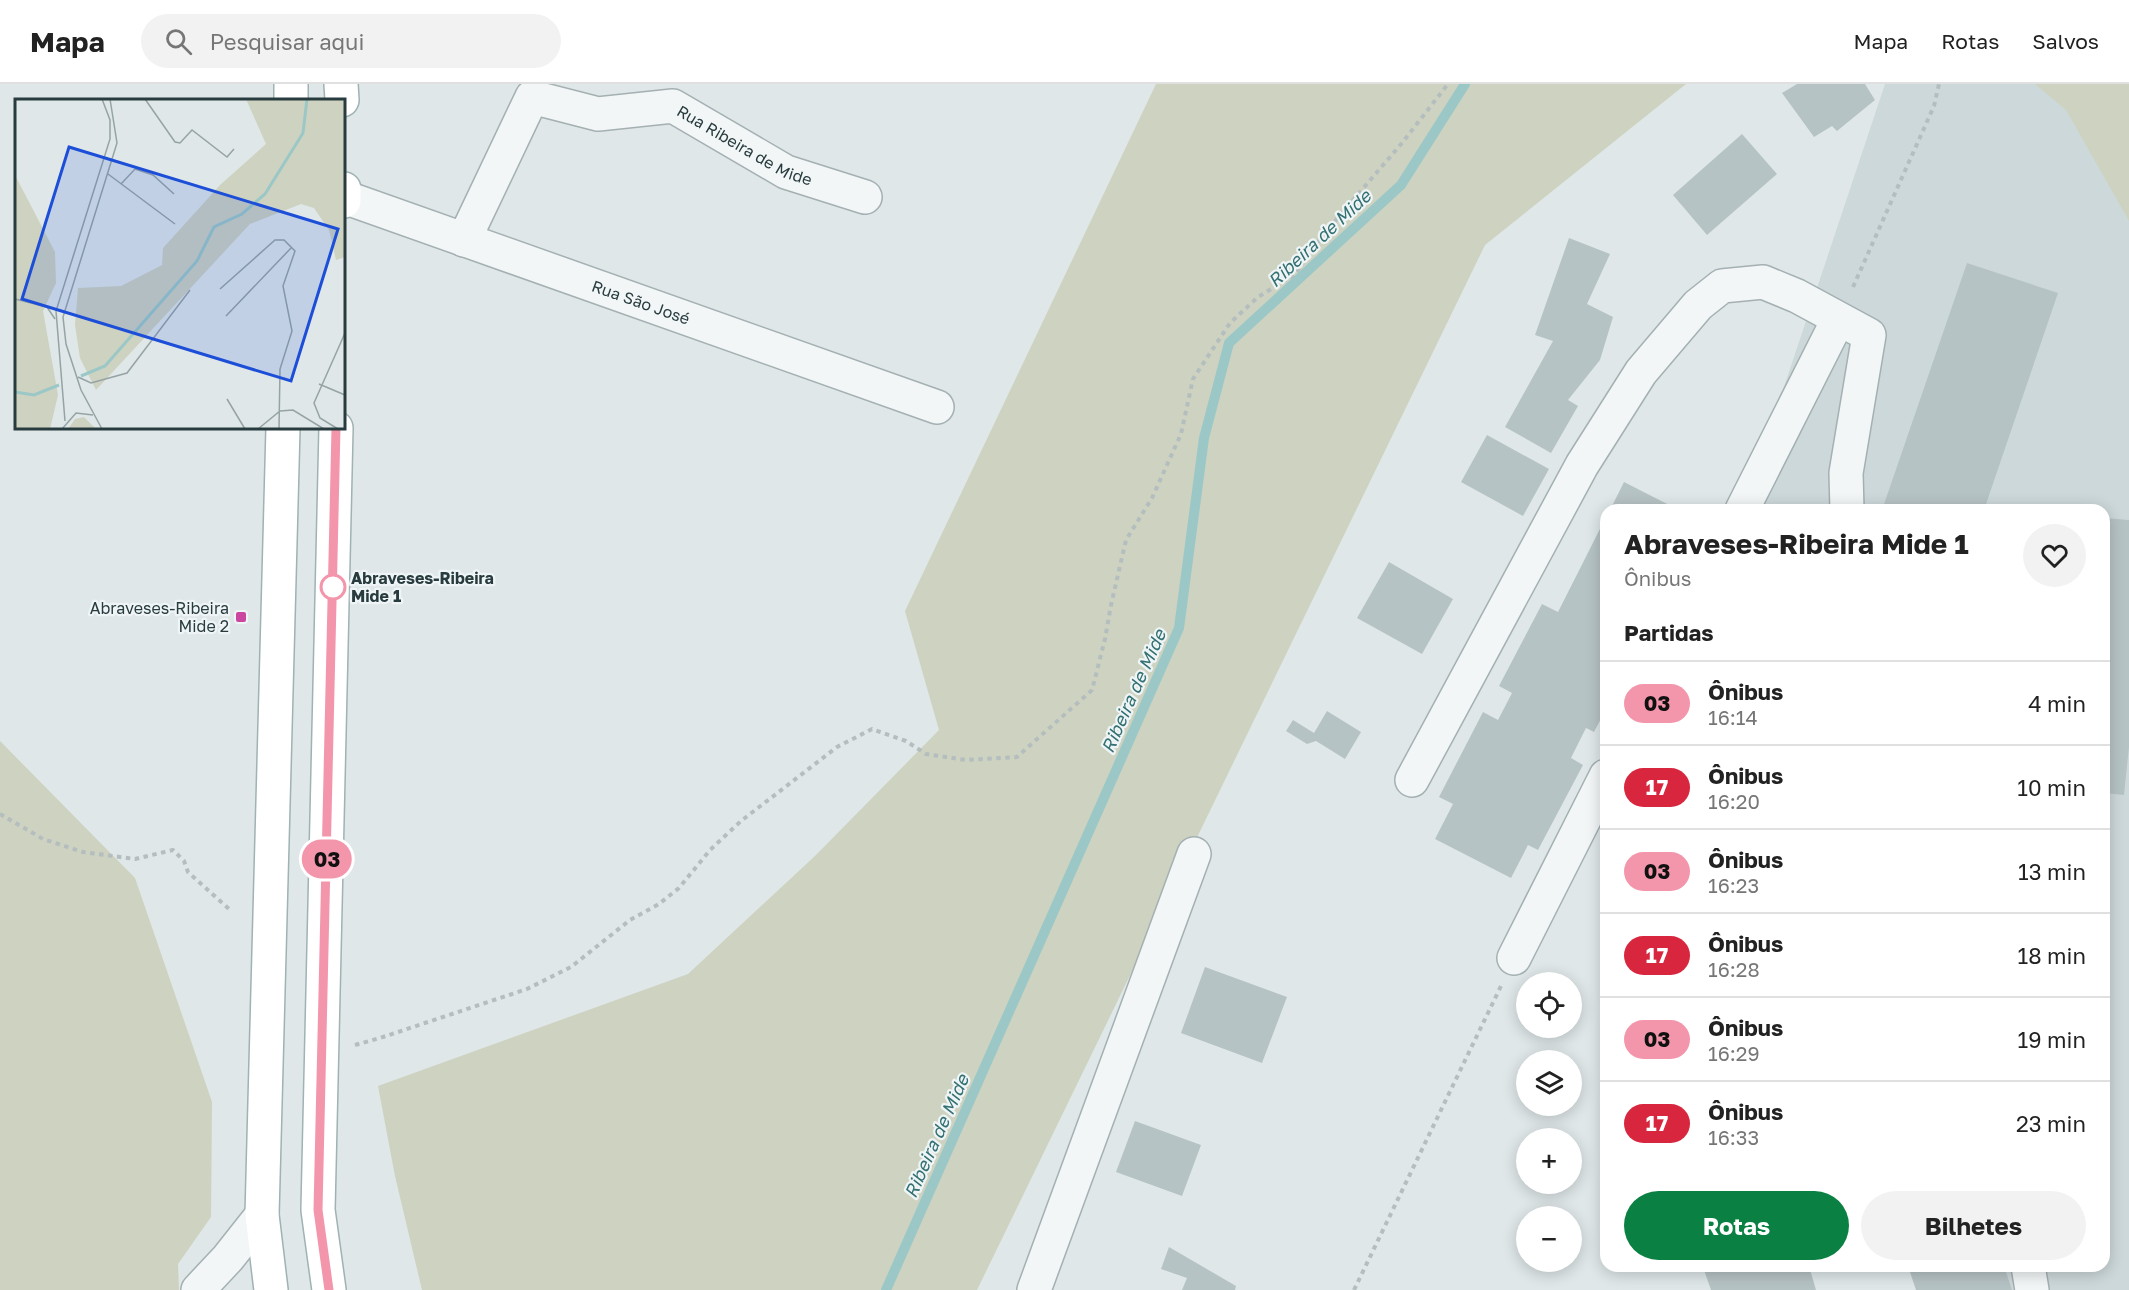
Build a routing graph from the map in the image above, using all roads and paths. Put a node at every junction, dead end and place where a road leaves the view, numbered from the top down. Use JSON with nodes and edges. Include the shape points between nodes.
{"nodes":[{"id":1,"x":341,"y":84,"type":"edge"},
{"id":2,"x":1448,"y":84,"type":"edge"},
{"id":3,"x":1939,"y":84,"type":"edge"},
{"id":4,"x":342,"y":99,"type":"edge"},
{"id":5,"x":865,"y":197,"type":"dead end"},
{"id":6,"x":345,"y":199,"type":"edge"},
{"id":7,"x":464,"y":240,"type":"junction"},
{"id":8,"x":1838,"y":320,"type":"junction"},
{"id":9,"x":937,"y":407,"type":"dead end"},
{"id":10,"x":283,"y":429,"type":"edge"},
{"id":11,"x":336,"y":429,"type":"edge"},
{"id":12,"x":1745,"y":504,"type":"edge"},
{"id":13,"x":1847,"y":504,"type":"edge"},
{"id":14,"x":1412,"y":780,"type":"dead end"},
{"id":15,"x":1600,"y":788,"type":"edge"},
{"id":16,"x":0,"y":814,"type":"edge"},
{"id":17,"x":1194,"y":854,"type":"dead end"},
{"id":18,"x":229,"y":909,"type":"dead end"},
{"id":19,"x":1514,"y":958,"type":"joint"},
{"id":20,"x":351,"y":1046,"type":"dead end"},
{"id":21,"x":262,"y":1215,"type":"junction"},
{"id":22,"x":2029,"y":1272,"type":"edge"},
{"id":23,"x":198,"y":1290,"type":"edge"},
{"id":24,"x":271,"y":1290,"type":"edge"},
{"id":25,"x":329,"y":1290,"type":"edge"},
{"id":26,"x":1034,"y":1290,"type":"edge"},
{"id":27,"x":1354,"y":1290,"type":"edge"},
{"id":28,"x":2032,"y":1290,"type":"edge"}],
"edges":[{"from":1,"to":4,"type":"main road"},
{"from":2,"to":20,"type":"path","via":[[1294,275],[1257,297],[1230,323],[1193,379],[1181,434],[1152,498],[1126,540],[1092,690],[1052,727],[1017,757],[966,760],[926,754],[906,741],[872,729],[837,747],[741,821],[710,850],[679,888],[630,920],[571,967],[527,989]]},
{"from":3,"to":8,"type":"path","via":[[1934,106]]},
{"from":5,"to":7,"type":"street","name":"Rua Ribeira de Mide","via":[[786,172],[673,106],[598,114],[532,97]]},
{"from":6,"to":7,"type":"street","name":"Rua São José"},
{"from":7,"to":9,"type":"street","name":"Rua São José"},
{"from":8,"to":12,"type":"street"},
{"from":8,"to":13,"type":"street","via":[[1869,335],[1846,473]]},
{"from":8,"to":14,"type":"street","via":[[1764,282],[1722,286],[1698,304],[1641,372],[1582,465]]},
{"from":10,"to":21,"type":"main road"},
{"from":11,"to":25,"type":"main road","via":[[318,1210]]},
{"from":15,"to":19,"type":"street"},
{"from":16,"to":18,"type":"path","via":[[43,839],[83,852],[135,859],[173,850],[188,872]]},
{"from":17,"to":26,"type":"street"},
{"from":19,"to":27,"type":"path"},
{"from":21,"to":23,"type":"street"},
{"from":21,"to":24,"type":"main road"},
{"from":22,"to":28,"type":"street"}]}
